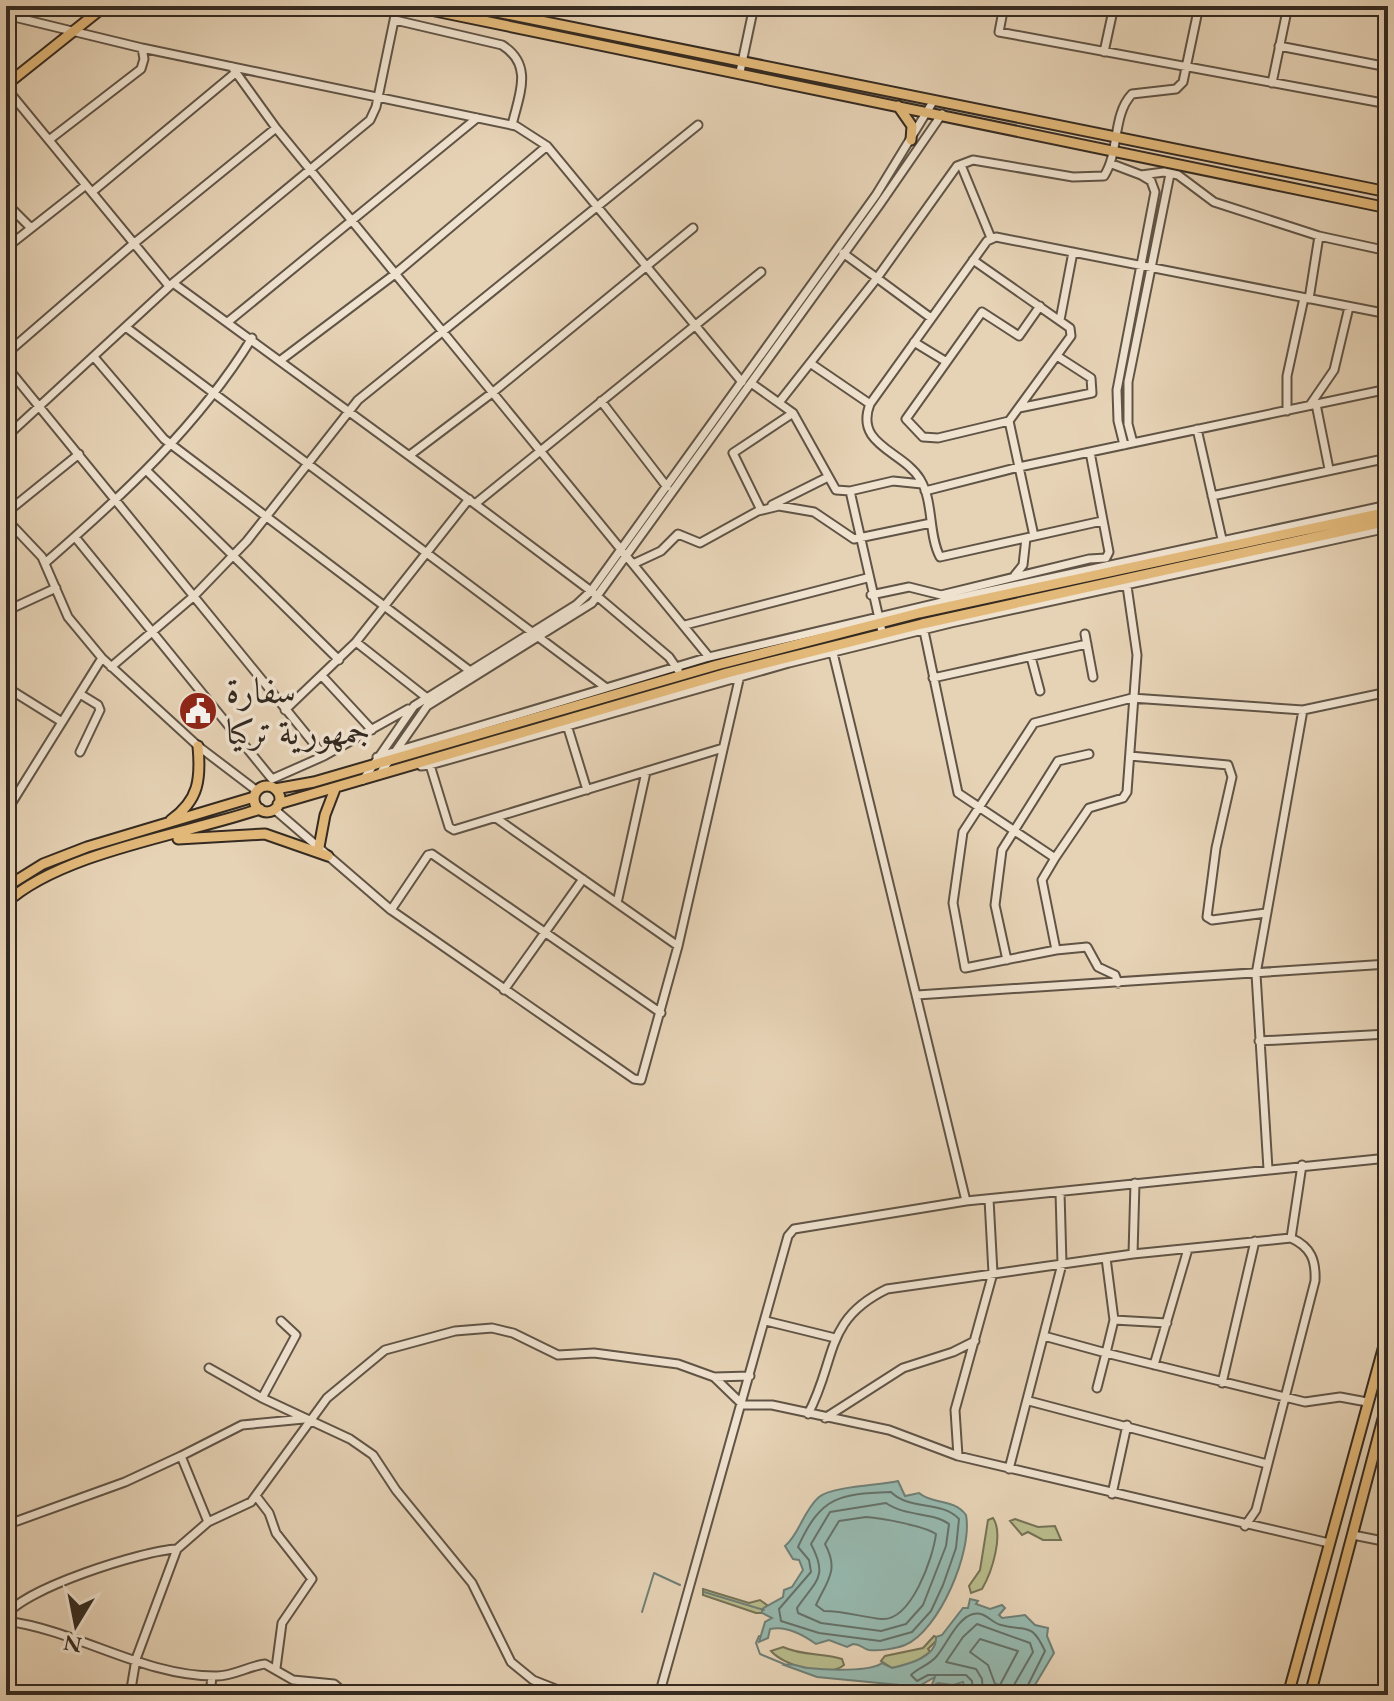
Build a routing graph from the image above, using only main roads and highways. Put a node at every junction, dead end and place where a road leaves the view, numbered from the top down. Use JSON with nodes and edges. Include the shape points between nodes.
{"nodes":[{"id":1,"x":105,"y":6,"type":"edge"},
{"id":2,"x":411,"y":6,"type":"edge"},
{"id":3,"x":467,"y":6,"type":"edge"},
{"id":4,"x":6,"y":86,"type":"edge"},
{"id":5,"x":895,"y":104,"type":"junction"},
{"id":6,"x":911,"y":140,"type":"road end"},
{"id":7,"x":1388,"y":192,"type":"edge"},
{"id":8,"x":1388,"y":208,"type":"edge"},
{"id":9,"x":1388,"y":512,"type":"edge"},
{"id":10,"x":1388,"y":521,"type":"edge"},
{"id":11,"x":922,"y":623,"type":"junction"},
{"id":12,"x":880,"y":626,"type":"junction"},
{"id":13,"x":198,"y":746,"type":"road end"},
{"id":14,"x":275,"y":789,"type":"junction"},
{"id":15,"x":335,"y":789,"type":"junction"},
{"id":16,"x":255,"y":794,"type":"junction"},
{"id":17,"x":276,"y":807,"type":"junction"},
{"id":18,"x":260,"y":809,"type":"junction"},
{"id":19,"x":161,"y":826,"type":"junction"},
{"id":20,"x":167,"y":838,"type":"junction"},
{"id":21,"x":319,"y":847,"type":"road end"},
{"id":22,"x":328,"y":856,"type":"road end"},
{"id":23,"x":6,"y":887,"type":"edge"},
{"id":24,"x":6,"y":903,"type":"edge"},
{"id":25,"x":1388,"y":1331,"type":"edge"},
{"id":26,"x":1388,"y":1400,"type":"edge"},
{"id":27,"x":1288,"y":1695,"type":"edge"},
{"id":28,"x":1310,"y":1695,"type":"edge"}],
"edges":[{"from":1,"to":4,"type":"main road"},
{"from":2,"to":5,"type":"main road"},
{"from":3,"to":7,"type":"main road"},
{"from":5,"to":6,"type":"main road","via":[[910,119]]},
{"from":5,"to":8,"type":"main road"},
{"from":9,"to":11,"type":"main road"},
{"from":10,"to":11,"type":"main road"},
{"from":11,"to":12,"type":"main road"},
{"from":12,"to":14,"type":"main road","via":[[678,671]]},
{"from":12,"to":15,"type":"main road","via":[[741,672]]},
{"from":13,"to":19,"type":"main road","via":[[197,791]]},
{"from":14,"to":16,"type":"main road","via":[[263,786]]},
{"from":14,"to":17,"type":"main road","via":[[280,798]]},
{"from":15,"to":17,"type":"main road"},
{"from":15,"to":21,"type":"main road"},
{"from":16,"to":18,"type":"main road"},
{"from":16,"to":19,"type":"main road"},
{"from":17,"to":18,"type":"main road"},
{"from":18,"to":20,"type":"main road"},
{"from":19,"to":23,"type":"main road","via":[[54,859]]},
{"from":20,"to":22,"type":"main road","via":[[265,834]]},
{"from":20,"to":24,"type":"main road","via":[[60,869]]},
{"from":25,"to":27,"type":"main road"},
{"from":26,"to":28,"type":"main road"}]}
